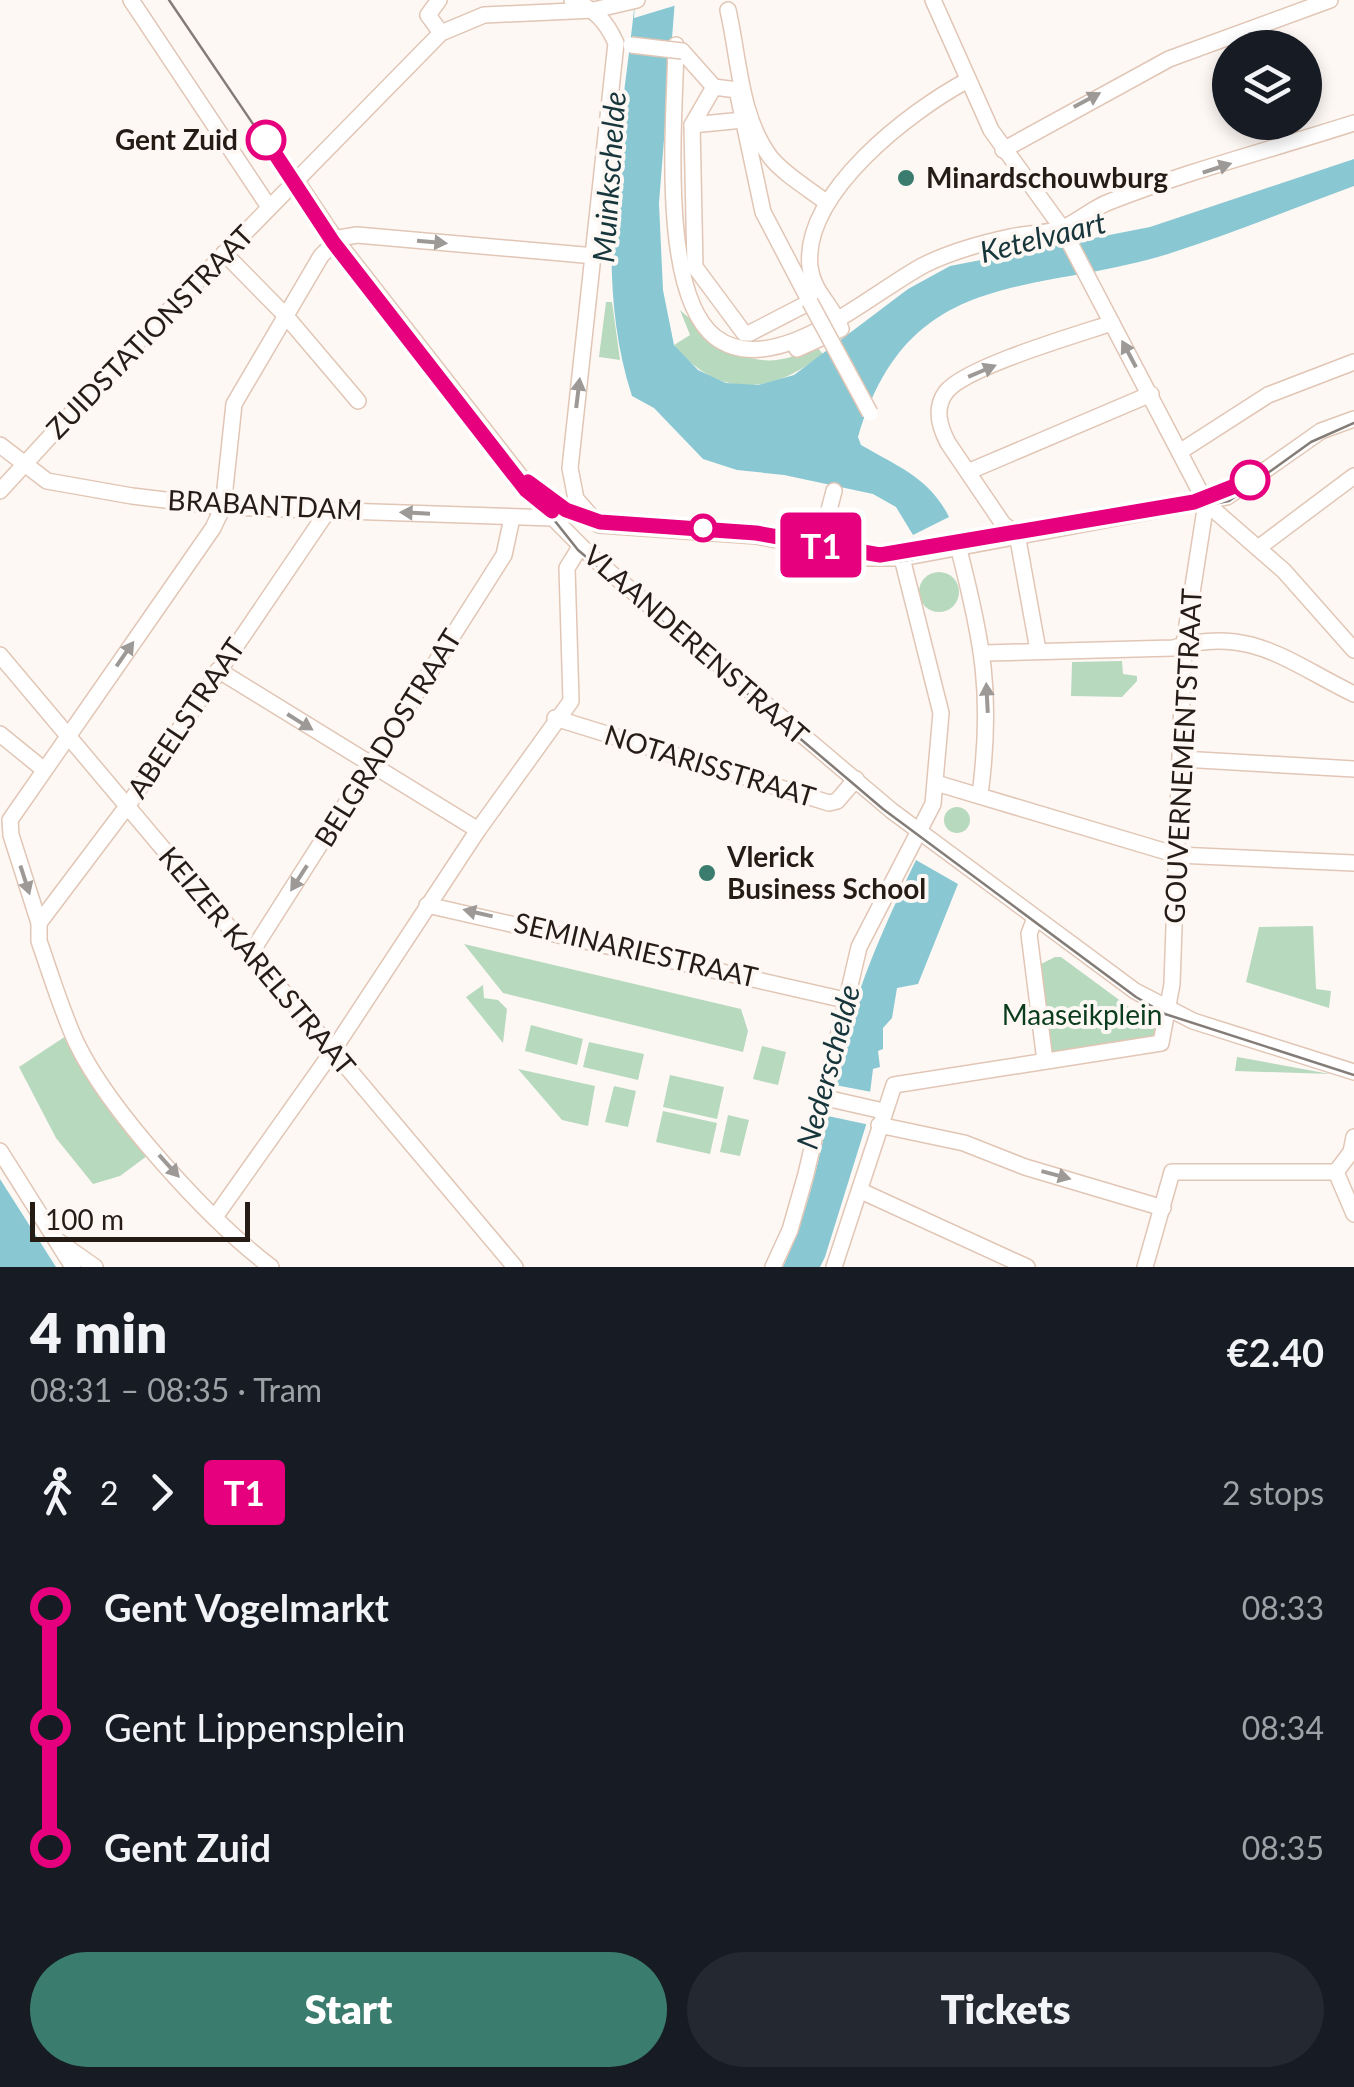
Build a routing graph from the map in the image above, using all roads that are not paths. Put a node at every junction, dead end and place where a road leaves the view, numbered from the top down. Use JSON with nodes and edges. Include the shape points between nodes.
{"nodes":[{"id":1,"x":131,"y":0,"type":"edge"},
{"id":2,"x":419,"y":0,"type":"edge"},
{"id":3,"x":439,"y":0,"type":"edge"},
{"id":4,"x":572,"y":0,"type":"edge"},
{"id":5,"x":636,"y":0,"type":"edge"},
{"id":6,"x":933,"y":0,"type":"edge"},
{"id":7,"x":1330,"y":0,"type":"edge"},
{"id":8,"x":594,"y":10,"type":"junction"},
{"id":9,"x":728,"y":10,"type":"dead end"},
{"id":10,"x":428,"y":15,"type":"junction"},
{"id":11,"x":441,"y":33,"type":"junction"},
{"id":12,"x":623,"y":44,"type":"junction"},
{"id":13,"x":679,"y":48,"type":"junction"},
{"id":14,"x":729,"y":74,"type":"dead end"},
{"id":15,"x":968,"y":80,"type":"junction"},
{"id":16,"x":714,"y":86,"type":"junction"},
{"id":17,"x":684,"y":108,"type":"dead end"},
{"id":18,"x":1354,"y":123,"type":"edge"},
{"id":19,"x":692,"y":125,"type":"junction"},
{"id":20,"x":738,"y":126,"type":"junction"},
{"id":21,"x":1003,"y":150,"type":"junction"},
{"id":22,"x":296,"y":180,"type":"junction"},
{"id":23,"x":256,"y":185,"type":"junction"},
{"id":24,"x":826,"y":202,"type":"junction"},
{"id":25,"x":269,"y":207,"type":"junction"},
{"id":26,"x":1065,"y":235,"type":"junction"},
{"id":27,"x":336,"y":240,"type":"junction"},
{"id":28,"x":224,"y":253,"type":"junction"},
{"id":29,"x":595,"y":256,"type":"junction"},
{"id":30,"x":810,"y":302,"type":"junction"},
{"id":31,"x":285,"y":315,"type":"junction"},
{"id":32,"x":838,"y":320,"type":"junction"},
{"id":33,"x":1112,"y":323,"type":"junction"},
{"id":34,"x":1354,"y":362,"type":"edge"},
{"id":35,"x":1151,"y":394,"type":"junction"},
{"id":36,"x":358,"y":401,"type":"dead end"},
{"id":37,"x":870,"y":413,"type":"dead end"},
{"id":38,"x":1354,"y":419,"type":"edge"},
{"id":39,"x":0,"y":446,"type":"edge"},
{"id":40,"x":1181,"y":451,"type":"junction"},
{"id":41,"x":26,"y":463,"type":"junction"},
{"id":42,"x":970,"y":471,"type":"junction"},
{"id":43,"x":1354,"y":476,"type":"edge"},
{"id":44,"x":0,"y":491,"type":"edge"},
{"id":45,"x":834,"y":491,"type":"dead end"},
{"id":46,"x":1206,"y":503,"type":"junction"},
{"id":47,"x":223,"y":507,"type":"junction"},
{"id":48,"x":329,"y":509,"type":"junction"},
{"id":49,"x":512,"y":518,"type":"junction"},
{"id":50,"x":553,"y":518,"type":"junction"},
{"id":51,"x":1016,"y":534,"type":"junction"},
{"id":52,"x":958,"y":546,"type":"junction"},
{"id":53,"x":580,"y":547,"type":"junction"},
{"id":54,"x":819,"y":548,"type":"junction"},
{"id":55,"x":1258,"y":548,"type":"junction"},
{"id":56,"x":902,"y":558,"type":"junction"},
{"id":57,"x":1184,"y":644,"type":"junction"},
{"id":58,"x":1038,"y":650,"type":"junction"},
{"id":59,"x":1354,"y":650,"type":"edge"},
{"id":60,"x":985,"y":653,"type":"junction"},
{"id":61,"x":0,"y":655,"type":"edge"},
{"id":62,"x":218,"y":670,"type":"junction"},
{"id":63,"x":1353,"y":694,"type":"edge"},
{"id":64,"x":555,"y":718,"type":"junction"},
{"id":65,"x":0,"y":734,"type":"edge"},
{"id":66,"x":69,"y":734,"type":"junction"},
{"id":67,"x":1182,"y":758,"type":"junction"},
{"id":68,"x":369,"y":766,"type":"junction"},
{"id":69,"x":43,"y":769,"type":"junction"},
{"id":70,"x":1354,"y":769,"type":"edge"},
{"id":71,"x":856,"y":780,"type":"junction"},
{"id":72,"x":935,"y":788,"type":"junction"},
{"id":73,"x":980,"y":795,"type":"junction"},
{"id":74,"x":128,"y":804,"type":"junction"},
{"id":75,"x":892,"y":811,"type":"junction"},
{"id":76,"x":478,"y":830,"type":"junction"},
{"id":77,"x":921,"y":835,"type":"junction"},
{"id":78,"x":1177,"y":855,"type":"junction"},
{"id":79,"x":1354,"y":863,"type":"edge"},
{"id":80,"x":427,"y":904,"type":"junction"},
{"id":81,"x":1036,"y":918,"type":"junction"},
{"id":82,"x":39,"y":923,"type":"junction"},
{"id":83,"x":251,"y":953,"type":"junction"},
{"id":84,"x":845,"y":1000,"type":"junction"},
{"id":85,"x":1166,"y":1010,"type":"junction"},
{"id":86,"x":332,"y":1052,"type":"junction"},
{"id":87,"x":1045,"y":1061,"type":"junction"},
{"id":88,"x":1354,"y":1072,"type":"edge"},
{"id":89,"x":829,"y":1099,"type":"junction"},
{"id":90,"x":878,"y":1115,"type":"junction"},
{"id":91,"x":1353,"y":1147,"type":"edge"},
{"id":92,"x":0,"y":1152,"type":"edge"},
{"id":93,"x":1336,"y":1172,"type":"junction"},
{"id":94,"x":860,"y":1191,"type":"junction"},
{"id":95,"x":1164,"y":1208,"type":"junction"},
{"id":96,"x":1354,"y":1214,"type":"edge"},
{"id":97,"x":215,"y":1217,"type":"junction"},
{"id":98,"x":58,"y":1241,"type":"junction"},
{"id":99,"x":1008,"y":1264,"type":"edge"},
{"id":100,"x":73,"y":1267,"type":"edge"},
{"id":101,"x":95,"y":1267,"type":"edge"},
{"id":102,"x":269,"y":1267,"type":"edge"},
{"id":103,"x":515,"y":1267,"type":"edge"},
{"id":104,"x":773,"y":1267,"type":"edge"},
{"id":105,"x":834,"y":1267,"type":"edge"},
{"id":106,"x":1027,"y":1267,"type":"edge"},
{"id":107,"x":1146,"y":1267,"type":"edge"}],
"edges":[{"from":1,"to":23,"type":"street"},
{"from":2,"to":10,"type":"street"},
{"from":3,"to":10,"type":"street"},
{"from":4,"to":8,"type":"street"},
{"from":5,"to":8,"type":"street"},
{"from":6,"to":15,"type":"street"},
{"from":21,"to":7,"type":"street","one_way":true,"via":[[1169,59]]},
{"from":8,"to":11,"type":"street","via":[[484,15]]},
{"from":8,"to":12,"type":"street"},
{"from":9,"to":24,"type":"street","via":[[739,79],[772,160]]},
{"from":10,"to":11,"type":"street"},
{"from":11,"to":22,"type":"street","name":"ZUIDSTATIONSTRAAT"},
{"from":12,"to":13,"type":"street","bridge":true},
{"from":12,"to":29,"type":"street"},
{"from":13,"to":16,"type":"street"},
{"from":13,"to":32,"type":"street","via":[[676,245],[690,306],[712,334],[738,350],[771,349]]},
{"from":14,"to":16,"type":"street"},
{"from":15,"to":21,"type":"street"},
{"from":15,"to":24,"type":"street","via":[[913,112]]},
{"from":16,"to":17,"type":"street"},
{"from":16,"to":19,"type":"street"},
{"from":16,"to":20,"type":"street","via":[[736,90]]},
{"from":26,"to":18,"type":"street","one_way":true,"via":[[1106,203]]},
{"from":19,"to":20,"type":"street"},
{"from":19,"to":30,"type":"street","via":[[695,267],[744,333]]},
{"from":20,"to":30,"type":"street","via":[[770,218]]},
{"from":21,"to":26,"type":"street"},
{"from":22,"to":23,"type":"street"},
{"from":22,"to":25,"type":"street","name":"ZUIDSTATIONSTRAAT"},
{"from":22,"to":27,"type":"street","name":"VLAANDERENSTRAAT"},
{"from":23,"to":25,"type":"street"},
{"from":24,"to":32,"type":"street","via":[[810,265],[814,285]]},
{"from":25,"to":28,"type":"street","name":"ZUIDSTATIONSTRAAT"},
{"from":26,"to":32,"type":"street","via":[[1011,236],[943,257]]},
{"from":26,"to":33,"type":"street"},
{"from":27,"to":29,"type":"street","one_way":true,"via":[[358,235]]},
{"from":27,"to":31,"type":"street"},
{"from":27,"to":50,"type":"street","name":"VLAANDERENSTRAAT"},
{"from":28,"to":31,"type":"street"},
{"from":28,"to":41,"type":"street","name":"ZUIDSTATIONSTRAAT"},
{"from":54,"to":29,"type":"street","one_way":true,"via":[[744,534],[599,524],[584,512],[570,468]]},
{"from":30,"to":37,"type":"street","bridge":true},
{"from":31,"to":36,"type":"street"},
{"from":31,"to":47,"type":"street","via":[[234,404]]},
{"from":35,"to":33,"type":"street","one_way":true},
{"from":42,"to":33,"type":"street","one_way":true,"via":[[939,419],[943,395],[954,384]]},
{"from":34,"to":40,"type":"street","via":[[1268,396]]},
{"from":35,"to":40,"type":"street"},
{"from":35,"to":42,"type":"street"},
{"from":38,"to":46,"type":"street","via":[[1321,431],[1241,490]]},
{"from":39,"to":41,"type":"street","name":"ZUIDSTATIONSTRAAT"},
{"from":40,"to":46,"type":"street"},
{"from":41,"to":44,"type":"street"},
{"from":41,"to":47,"type":"street","name":"BRABANTDAM","via":[[47,481]]},
{"from":42,"to":51,"type":"street","via":[[1002,524]]},
{"from":43,"to":55,"type":"street"},
{"from":45,"to":54,"type":"street"},
{"from":46,"to":51,"type":"street"},
{"from":46,"to":55,"type":"street"},
{"from":46,"to":57,"type":"street","name":"GOUVERNEMENTSTRAAT"},
{"from":47,"to":48,"type":"street","name":"BRABANTDAM"},
{"from":66,"to":47,"type":"street","one_way":true},
{"from":49,"to":48,"type":"street","name":"BRABANTDAM","one_way":true},
{"from":48,"to":62,"type":"street","name":"ABEELSTRAAT"},
{"from":49,"to":50,"type":"street","name":"BRABANTDAM"},
{"from":49,"to":68,"type":"street","name":"BELGRADOSTRAAT","via":[[504,555]]},
{"from":50,"to":53,"type":"street","name":"VLAANDERENSTRAAT"},
{"from":51,"to":52,"type":"street"},
{"from":51,"to":58,"type":"street"},
{"from":52,"to":56,"type":"street"},
{"from":52,"to":60,"type":"street"},
{"from":53,"to":64,"type":"street","via":[[567,568],[571,701]]},
{"from":53,"to":71,"type":"street","name":"VLAANDERENSTRAAT"},
{"from":54,"to":56,"type":"street"},
{"from":55,"to":59,"type":"street"},
{"from":56,"to":72,"type":"street","via":[[941,712]]},
{"from":57,"to":58,"type":"street"},
{"from":57,"to":63,"type":"street","via":[[1255,644]]},
{"from":57,"to":67,"type":"street","name":"GOUVERNEMENTSTRAAT"},
{"from":58,"to":60,"type":"street"},
{"from":73,"to":60,"type":"street","one_way":true,"via":[[988,715]]},
{"from":61,"to":66,"type":"street","name":"KEIZER KARELSTRAAT"},
{"from":62,"to":68,"type":"street","one_way":true},
{"from":62,"to":74,"type":"street","name":"ABEELSTRAAT"},
{"from":64,"to":71,"type":"street","name":"NOTARISSTRAAT","via":[[830,803]]},
{"from":64,"to":76,"type":"street"},
{"from":65,"to":69,"type":"street"},
{"from":66,"to":69,"type":"street"},
{"from":66,"to":74,"type":"street","name":"KEIZER KARELSTRAAT"},
{"from":67,"to":70,"type":"street"},
{"from":67,"to":78,"type":"street","name":"GOUVERNEMENTSTRAAT"},
{"from":68,"to":76,"type":"street"},
{"from":68,"to":83,"type":"street","name":"BELGRADOSTRAAT","one_way":true},
{"from":69,"to":82,"type":"street","one_way":true,"via":[[9,829]]},
{"from":71,"to":75,"type":"street","name":"VLAANDERENSTRAAT"},
{"from":72,"to":73,"type":"street"},
{"from":72,"to":75,"type":"street","via":[[916,809]]},
{"from":72,"to":77,"type":"street"},
{"from":73,"to":78,"type":"street"},
{"from":74,"to":82,"type":"street","name":"ABEELSTRAAT"},
{"from":74,"to":83,"type":"street","name":"KEIZER KARELSTRAAT"},
{"from":75,"to":77,"type":"street","name":"VLAANDERENSTRAAT"},
{"from":76,"to":80,"type":"street"},
{"from":77,"to":81,"type":"street","name":"VLAANDERENSTRAAT"},
{"from":77,"to":84,"type":"street","via":[[858,946]]},
{"from":78,"to":79,"type":"street"},
{"from":78,"to":85,"type":"street","name":"GOUVERNEMENTSTRAAT"},
{"from":84,"to":80,"type":"street","name":"SEMINARIESTRAAT","one_way":true},
{"from":80,"to":86,"type":"street"},
{"from":81,"to":85,"type":"street","name":"VLAANDERENSTRAAT"},
{"from":81,"to":87,"type":"street","via":[[1029,934]]},
{"from":82,"to":97,"type":"street","one_way":true,"via":[[39,941],[77,1044],[155,1151]]},
{"from":83,"to":86,"type":"street","name":"KEIZER KARELSTRAAT"},
{"from":84,"to":89,"type":"street"},
{"from":85,"to":87,"type":"street","via":[[1161,1044]]},
{"from":85,"to":88,"type":"street","name":"VLAANDERENSTRAAT"},
{"from":86,"to":97,"type":"street"},
{"from":86,"to":103,"type":"street","name":"KEIZER KARELSTRAAT"},
{"from":87,"to":90,"type":"street","via":[[894,1086]]},
{"from":89,"to":90,"type":"street"},
{"from":89,"to":104,"type":"street"},
{"from":90,"to":94,"type":"street"},
{"from":90,"to":95,"type":"street","one_way":true},
{"from":91,"to":93,"type":"street"},
{"from":92,"to":98,"type":"street"},
{"from":93,"to":95,"type":"street","via":[[1172,1172]]},
{"from":93,"to":96,"type":"street"},
{"from":94,"to":99,"type":"street"},
{"from":94,"to":105,"type":"street"},
{"from":95,"to":107,"type":"street"},
{"from":97,"to":102,"type":"street"},
{"from":98,"to":100,"type":"street"},
{"from":98,"to":101,"type":"street"},
{"from":99,"to":106,"type":"street"}]}
